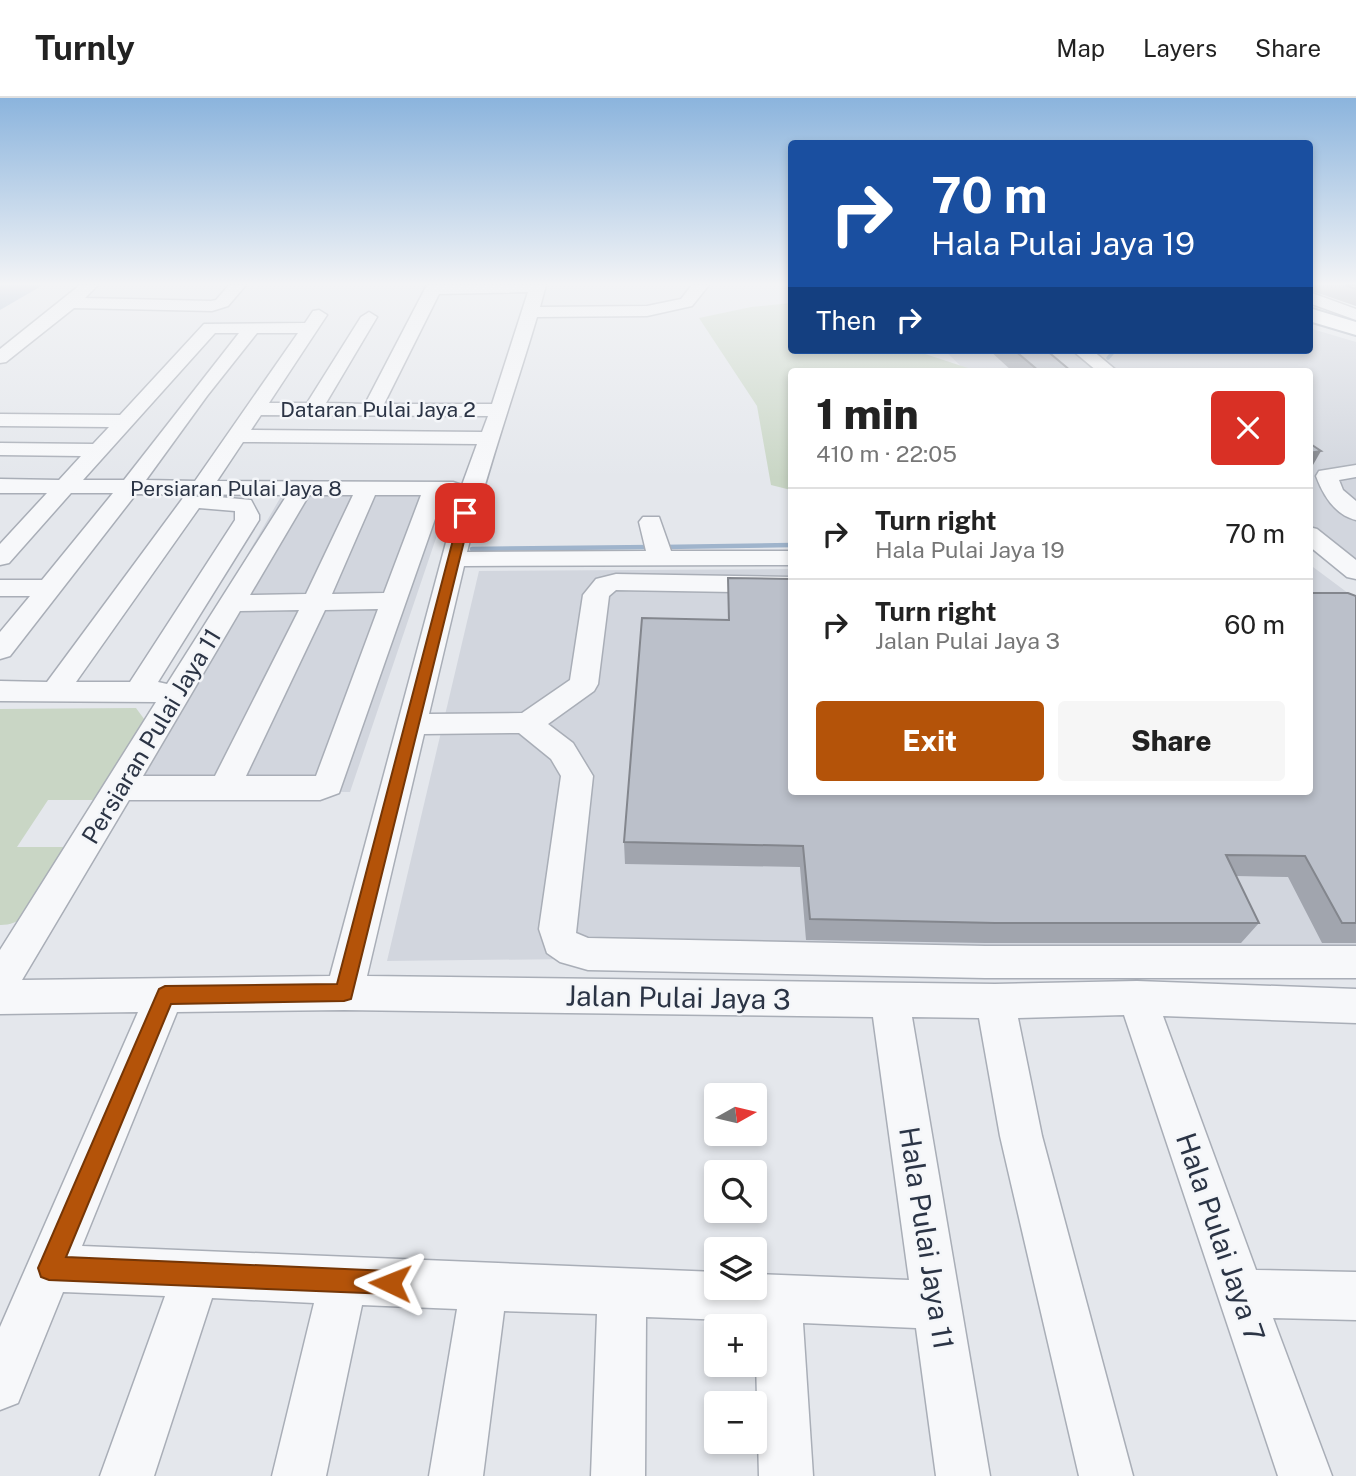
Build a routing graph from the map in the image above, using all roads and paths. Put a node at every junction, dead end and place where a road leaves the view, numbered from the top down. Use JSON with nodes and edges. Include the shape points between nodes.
{"nodes":[{"id":1,"x":190,"y":349,"type":"edge"},
{"id":2,"x":235,"y":349,"type":"edge"},
{"id":3,"x":295,"y":349,"type":"edge"},
{"id":4,"x":349,"y":349,"type":"edge"},
{"id":5,"x":402,"y":349,"type":"edge"},
{"id":6,"x":518,"y":349,"type":"edge"},
{"id":7,"x":151,"y":392,"type":"junction"},
{"id":8,"x":200,"y":392,"type":"junction"},
{"id":9,"x":255,"y":409,"type":"junction"},
{"id":10,"x":313,"y":409,"type":"junction"},
{"id":11,"x":372,"y":409,"type":"junction"},
{"id":12,"x":500,"y":410,"type":"junction"},
{"id":13,"x":0,"y":420,"type":"edge"},
{"id":14,"x":124,"y":421,"type":"junction"},
{"id":15,"x":237,"y":436,"type":"junction"},
{"id":16,"x":490,"y":438,"type":"junction"},
{"id":17,"x":0,"y":449,"type":"edge"},
{"id":18,"x":98,"y":450,"type":"junction"},
{"id":19,"x":216,"y":467,"type":"junction"},
{"id":20,"x":1318,"y":469,"type":"edge"},
{"id":21,"x":1356,"y":471,"type":"edge"},
{"id":22,"x":475,"y":480,"type":"junction"},
{"id":23,"x":0,"y":486,"type":"edge"},
{"id":24,"x":66,"y":487,"type":"junction"},
{"id":25,"x":302,"y":488,"type":"junction"},
{"id":26,"x":367,"y":489,"type":"junction"},
{"id":27,"x":434,"y":489,"type":"junction"},
{"id":28,"x":125,"y":495,"type":"junction"},
{"id":29,"x":196,"y":495,"type":"junction"},
{"id":30,"x":1356,"y":513,"type":"edge"},
{"id":31,"x":651,"y":522,"type":"dead end"},
{"id":32,"x":1313,"y":540,"type":"edge"},
{"id":33,"x":660,"y":557,"type":"junction"},
{"id":34,"x":0,"y":558,"type":"edge"},
{"id":35,"x":788,"y":558,"type":"edge"},
{"id":36,"x":453,"y":559,"type":"junction"},
{"id":37,"x":1356,"y":572,"type":"edge"},
{"id":38,"x":788,"y":585,"type":"edge"},
{"id":39,"x":0,"y":588,"type":"edge"},
{"id":40,"x":50,"y":588,"type":"junction"},
{"id":41,"x":316,"y":601,"type":"junction"},
{"id":42,"x":393,"y":601,"type":"junction"},
{"id":43,"x":232,"y":603,"type":"junction"},
{"id":44,"x":0,"y":650,"type":"edge"},
{"id":45,"x":139,"y":690,"type":"junction"},
{"id":46,"x":0,"y":691,"type":"edge"},
{"id":47,"x":55,"y":691,"type":"junction"},
{"id":48,"x":177,"y":693,"type":"junction"},
{"id":49,"x":526,"y":723,"type":"junction"},
{"id":50,"x":412,"y":724,"type":"junction"},
{"id":51,"x":119,"y":788,"type":"junction"},
{"id":52,"x":225,"y":788,"type":"junction"},
{"id":53,"x":13,"y":939,"type":"edge"},
{"id":54,"x":1269,"y":962,"type":"junction"},
{"id":55,"x":1356,"y":962,"type":"edge"},
{"id":56,"x":0,"y":983,"type":"edge"},
{"id":57,"x":344,"y":993,"type":"junction"},
{"id":58,"x":165,"y":995,"type":"junction"},
{"id":59,"x":0,"y":997,"type":"edge"},
{"id":60,"x":1137,"y":998,"type":"junction"},
{"id":61,"x":890,"y":999,"type":"junction"},
{"id":62,"x":995,"y":1001,"type":"junction"},
{"id":63,"x":1287,"y":1003,"type":"junction"},
{"id":64,"x":1356,"y":1006,"type":"edge"},
{"id":65,"x":49,"y":1268,"type":"junction"},
{"id":66,"x":196,"y":1275,"type":"junction"},
{"id":67,"x":343,"y":1281,"type":"junction"},
{"id":68,"x":484,"y":1286,"type":"junction"},
{"id":69,"x":622,"y":1292,"type":"junction"},
{"id":70,"x":1240,"y":1293,"type":"junction"},
{"id":71,"x":1356,"y":1296,"type":"edge"},
{"id":72,"x":778,"y":1299,"type":"junction"},
{"id":73,"x":938,"y":1305,"type":"junction"},
{"id":74,"x":0,"y":1385,"type":"edge"},
{"id":75,"x":127,"y":1476,"type":"edge"},
{"id":76,"x":299,"y":1476,"type":"edge"},
{"id":77,"x":456,"y":1476,"type":"edge"},
{"id":78,"x":618,"y":1476,"type":"edge"},
{"id":79,"x":786,"y":1476,"type":"edge"},
{"id":80,"x":963,"y":1476,"type":"edge"},
{"id":81,"x":1106,"y":1476,"type":"edge"},
{"id":82,"x":1305,"y":1476,"type":"edge"}],
"edges":[{"from":1,"to":7,"type":"street"},
{"from":2,"to":8,"type":"street"},
{"from":3,"to":9,"type":"street"},
{"from":4,"to":10,"type":"street"},
{"from":5,"to":11,"type":"street"},
{"from":6,"to":12,"type":"street"},
{"from":7,"to":8,"type":"street"},
{"from":7,"to":14,"type":"street"},
{"from":8,"to":28,"type":"street"},
{"from":9,"to":10,"type":"street","name":"Dataran Pulai Jaya 2"},
{"from":9,"to":15,"type":"street"},
{"from":10,"to":11,"type":"street","name":"Dataran Pulai Jaya 2"},
{"from":11,"to":12,"type":"street","name":"Dataran Pulai Jaya 2"},
{"from":12,"to":16,"type":"street"},
{"from":13,"to":14,"type":"street"},
{"from":14,"to":18,"type":"street"},
{"from":15,"to":16,"type":"street"},
{"from":15,"to":19,"type":"street"},
{"from":16,"to":22,"type":"street"},
{"from":17,"to":18,"type":"street"},
{"from":18,"to":24,"type":"street"},
{"from":19,"to":22,"type":"street"},
{"from":19,"to":29,"type":"street"},
{"from":20,"to":21,"type":"street"},
{"from":20,"to":30,"type":"street","via":[[1333,493]]},
{"from":22,"to":27,"type":"street","name":"Persiaran Pulai Jaya 8"},
{"from":22,"to":36,"type":"street"},
{"from":23,"to":24,"type":"street","name":"Persiaran Pulai Jaya 8"},
{"from":24,"to":28,"type":"street","name":"Persiaran Pulai Jaya 8"},
{"from":24,"to":34,"type":"street"},
{"from":25,"to":26,"type":"street","name":"Persiaran Pulai Jaya 8"},
{"from":25,"to":29,"type":"street","name":"Persiaran Pulai Jaya 8"},
{"from":25,"to":43,"type":"street","name":"Persiaran Pulai Jaya 11"},
{"from":26,"to":27,"type":"street","name":"Persiaran Pulai Jaya 8"},
{"from":26,"to":41,"type":"street"},
{"from":27,"to":42,"type":"street"},
{"from":28,"to":29,"type":"street","name":"Persiaran Pulai Jaya 8"},
{"from":28,"to":40,"type":"street"},
{"from":29,"to":45,"type":"street","via":[[243,505],[248,515]]},
{"from":29,"to":47,"type":"street"},
{"from":31,"to":33,"type":"street"},
{"from":32,"to":37,"type":"street"},
{"from":33,"to":35,"type":"street"},
{"from":33,"to":36,"type":"street"},
{"from":36,"to":50,"type":"street"},
{"from":38,"to":49,"type":"street","via":[[605,584],[596,595],[584,684]]},
{"from":39,"to":40,"type":"street"},
{"from":40,"to":44,"type":"street"},
{"from":41,"to":42,"type":"street"},
{"from":41,"to":43,"type":"street"},
{"from":41,"to":52,"type":"street"},
{"from":42,"to":52,"type":"street","via":[[328,785]]},
{"from":43,"to":48,"type":"street","name":"Persiaran Pulai Jaya 11"},
{"from":45,"to":47,"type":"street"},
{"from":45,"to":48,"type":"street"},
{"from":46,"to":47,"type":"street"},
{"from":48,"to":51,"type":"street","name":"Persiaran Pulai Jaya 11"},
{"from":49,"to":50,"type":"street"},
{"from":49,"to":54,"type":"street","via":[[562,751],[577,776],[557,929],[560,943],[573,951],[985,962]]},
{"from":50,"to":57,"type":"street"},
{"from":51,"to":52,"type":"street"},
{"from":51,"to":53,"type":"street","name":"Persiaran Pulai Jaya 11"},
{"from":53,"to":56,"type":"street","name":"Persiaran Pulai Jaya 11"},
{"from":54,"to":55,"type":"street"},
{"from":54,"to":63,"type":"street"},
{"from":57,"to":58,"type":"street","name":"Jalan Pulai Jaya 3"},
{"from":57,"to":61,"type":"street","name":"Jalan Pulai Jaya 3"},
{"from":58,"to":59,"type":"street","name":"Jalan Pulai Jaya 3"},
{"from":58,"to":65,"type":"street"},
{"from":60,"to":62,"type":"street","name":"Jalan Pulai Jaya 3"},
{"from":60,"to":63,"type":"street","name":"Jalan Pulai Jaya 3"},
{"from":60,"to":70,"type":"street","name":"Hala Pulai Jaya 7"},
{"from":61,"to":62,"type":"street","name":"Jalan Pulai Jaya 3"},
{"from":61,"to":73,"type":"street","name":"Hala Pulai Jaya 11"},
{"from":62,"to":81,"type":"street","via":[[1021,1136]]},
{"from":63,"to":64,"type":"street","name":"Jalan Pulai Jaya 3"},
{"from":65,"to":66,"type":"street"},
{"from":65,"to":74,"type":"street"},
{"from":66,"to":67,"type":"street"},
{"from":66,"to":75,"type":"street"},
{"from":67,"to":68,"type":"street"},
{"from":67,"to":76,"type":"street"},
{"from":68,"to":69,"type":"street"},
{"from":68,"to":77,"type":"street"},
{"from":69,"to":72,"type":"street"},
{"from":69,"to":78,"type":"street"},
{"from":70,"to":71,"type":"street"},
{"from":70,"to":82,"type":"street","name":"Hala Pulai Jaya 7"},
{"from":72,"to":73,"type":"street"},
{"from":72,"to":79,"type":"street"},
{"from":73,"to":80,"type":"street","name":"Hala Pulai Jaya 11"}]}
